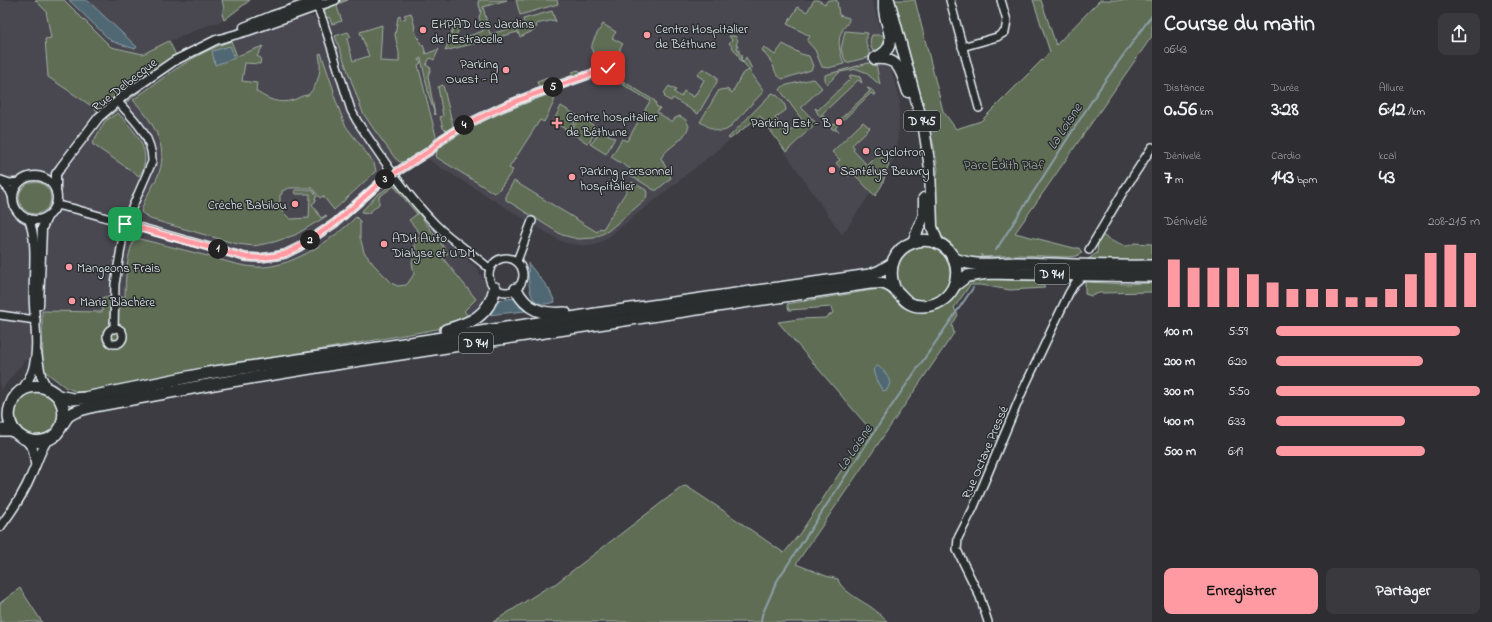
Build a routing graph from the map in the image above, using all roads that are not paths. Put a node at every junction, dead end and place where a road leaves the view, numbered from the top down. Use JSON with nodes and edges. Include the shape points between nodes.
{"nodes":[{"id":1,"x":335,"y":0,"type":"edge"},
{"id":2,"x":884,"y":0,"type":"edge"},
{"id":3,"x":889,"y":0,"type":"edge"},
{"id":4,"x":950,"y":0,"type":"edge"},
{"id":5,"x":1001,"y":0,"type":"edge"},
{"id":6,"x":317,"y":3,"type":"edge"},
{"id":7,"x":962,"y":47,"type":"junction"},
{"id":8,"x":608,"y":68,"type":"dead end"},
{"id":9,"x":117,"y":101,"type":"junction"},
{"id":10,"x":913,"y":108,"type":"junction"},
{"id":11,"x":979,"y":108,"type":"dead end"},
{"id":12,"x":1152,"y":147,"type":"edge"},
{"id":13,"x":56,"y":174,"type":"junction"},
{"id":14,"x":393,"y":175,"type":"junction"},
{"id":15,"x":42,"y":177,"type":"junction"},
{"id":16,"x":0,"y":180,"type":"edge"},
{"id":17,"x":20,"y":182,"type":"junction"},
{"id":18,"x":56,"y":192,"type":"junction"},
{"id":19,"x":13,"y":198,"type":"junction"},
{"id":20,"x":56,"y":205,"type":"junction"},
{"id":21,"x":47,"y":217,"type":"junction"},
{"id":22,"x":29,"y":219,"type":"junction"},
{"id":23,"x":532,"y":221,"type":"dead end"},
{"id":24,"x":125,"y":224,"type":"junction"},
{"id":25,"x":913,"y":242,"type":"junction"},
{"id":26,"x":938,"y":243,"type":"junction"},
{"id":27,"x":521,"y":248,"type":"junction"},
{"id":28,"x":1089,"y":250,"type":"dead end"},
{"id":29,"x":475,"y":256,"type":"junction"},
{"id":30,"x":509,"y":258,"type":"junction"},
{"id":31,"x":953,"y":258,"type":"junction"},
{"id":32,"x":497,"y":261,"type":"junction"},
{"id":33,"x":517,"y":261,"type":"junction"},
{"id":34,"x":892,"y":264,"type":"junction"},
{"id":35,"x":1152,"y":266,"type":"edge"},
{"id":36,"x":490,"y":269,"type":"junction"},
{"id":37,"x":1059,"y":274,"type":"junction"},
{"id":38,"x":1084,"y":275,"type":"junction"},
{"id":39,"x":1152,"y":276,"type":"edge"},
{"id":40,"x":955,"y":284,"type":"junction"},
{"id":41,"x":495,"y":288,"type":"junction"},
{"id":42,"x":516,"y":289,"type":"junction"},
{"id":43,"x":895,"y":290,"type":"junction"},
{"id":44,"x":1069,"y":293,"type":"junction"},
{"id":45,"x":616,"y":311,"type":"junction"},
{"id":46,"x":0,"y":315,"type":"edge"},
{"id":47,"x":36,"y":318,"type":"junction"},
{"id":48,"x":114,"y":329,"type":"dead end"},
{"id":49,"x":379,"y":347,"type":"junction"},
{"id":50,"x":36,"y":349,"type":"junction"},
{"id":51,"x":47,"y":388,"type":"junction"},
{"id":52,"x":21,"y":391,"type":"junction"},
{"id":53,"x":58,"y":396,"type":"junction"},
{"id":54,"x":10,"y":408,"type":"junction"},
{"id":55,"x":0,"y":416,"type":"edge"},
{"id":56,"x":62,"y":424,"type":"junction"},
{"id":57,"x":0,"y":430,"type":"edge"},
{"id":58,"x":16,"y":432,"type":"junction"},
{"id":59,"x":25,"y":439,"type":"junction"},
{"id":60,"x":48,"y":439,"type":"junction"},
{"id":61,"x":36,"y":463,"type":"junction"},
{"id":62,"x":0,"y":527,"type":"edge"},
{"id":63,"x":988,"y":622,"type":"edge"}],
"edges":[{"from":1,"to":6,"type":"street","name":"Rue Delbecque"},
{"from":2,"to":10,"type":"main road","number":"D 945"},
{"from":2,"to":10,"type":"main road","via":[[891,40],[885,52],[875,58],[885,58],[898,66]]},
{"from":3,"to":26,"type":"main road","number":"D 945","via":[[928,149],[932,227]]},
{"from":4,"to":7,"type":"street"},
{"from":5,"to":7,"type":"street","via":[[1007,21],[1005,32],[997,37]]},
{"from":6,"to":9,"type":"street","name":"Rue Delbecque","via":[[271,16],[211,42],[174,61]]},
{"from":6,"to":14,"type":"street","via":[[351,110]]},
{"from":7,"to":11,"type":"street"},
{"from":8,"to":14,"type":"street","via":[[532,95],[481,117],[442,139],[431,150]]},
{"from":9,"to":13,"type":"street","name":"Rue Delbecque","via":[[99,117]]},
{"from":9,"to":24,"type":"street","via":[[141,126],[153,152],[152,162]]},
{"from":10,"to":25,"type":"main road","number":"D 945","via":[[925,175],[924,215]]},
{"from":12,"to":28,"type":"street"},
{"from":13,"to":15,"type":"street"},
{"from":13,"to":18,"type":"street"},
{"from":14,"to":24,"type":"street","via":[[376,186],[335,223],[299,247],[275,256],[245,257]]},
{"from":14,"to":29,"type":"street","via":[[436,225]]},
{"from":15,"to":17,"type":"street","via":[[30,177]]},
{"from":15,"to":18,"type":"street","via":[[52,184]]},
{"from":16,"to":17,"type":"street"},
{"from":16,"to":19,"type":"street"},
{"from":17,"to":19,"type":"street"},
{"from":18,"to":20,"type":"street"},
{"from":19,"to":22,"type":"street","via":[[18,211]]},
{"from":20,"to":21,"type":"street"},
{"from":20,"to":24,"type":"street"},
{"from":21,"to":22,"type":"street"},
{"from":21,"to":47,"type":"street","via":[[42,228],[39,306]]},
{"from":22,"to":47,"type":"street","via":[[35,246]]},
{"from":23,"to":27,"type":"street"},
{"from":24,"to":48,"type":"street","via":[[115,284]]},
{"from":25,"to":26,"type":"highway","via":[[922,240]]},
{"from":25,"to":34,"type":"highway","via":[[900,250]]},
{"from":26,"to":31,"type":"highway","via":[[950,252]]},
{"from":27,"to":30,"type":"street"},
{"from":27,"to":33,"type":"street"},
{"from":29,"to":32,"type":"street"},
{"from":29,"to":36,"type":"street"},
{"from":30,"to":32,"type":"street"},
{"from":30,"to":33,"type":"street"},
{"from":31,"to":35,"type":"highway","number":"D 941","via":[[966,264]]},
{"from":31,"to":40,"type":"highway","via":[[957,276]]},
{"from":32,"to":36,"type":"street"},
{"from":33,"to":42,"type":"street","via":[[523,280]]},
{"from":34,"to":43,"type":"highway","via":[[891,277]]},
{"from":34,"to":45,"type":"highway","number":"D 941","via":[[870,274]]},
{"from":36,"to":41,"type":"street","via":[[489,279]]},
{"from":37,"to":38,"type":"highway","number":"D 941"},
{"from":37,"to":40,"type":"highway","number":"D 941","via":[[975,274]]},
{"from":37,"to":44,"type":"street","via":[[1068,282]]},
{"from":38,"to":39,"type":"highway","number":"D 941"},
{"from":38,"to":44,"type":"street","name":"Rue Octave Pressé"},
{"from":40,"to":43,"type":"highway","via":[[950,294],[942,301],[927,306],[911,304]]},
{"from":41,"to":42,"type":"street","via":[[506,292]]},
{"from":41,"to":49,"type":"highway","via":[[486,310],[465,325],[400,338]]},
{"from":42,"to":45,"type":"highway","via":[[526,304],[537,310],[556,314],[595,310]]},
{"from":43,"to":56,"type":"highway","number":"D 941","via":[[887,285],[870,283],[341,363],[94,406],[75,412]]},
{"from":44,"to":63,"type":"street","name":"Rue Octave Pressé","via":[[1022,390],[973,509],[958,538],[957,550],[980,597]]},
{"from":45,"to":49,"type":"highway","number":"D 941"},
{"from":46,"to":47,"type":"street"},
{"from":47,"to":50,"type":"street"},
{"from":49,"to":53,"type":"highway","number":"D 941","via":[[208,373],[85,398]]},
{"from":50,"to":51,"type":"street","via":[[41,376]]},
{"from":50,"to":52,"type":"street","via":[[33,368]]},
{"from":51,"to":52,"type":"highway","via":[[36,386]]},
{"from":51,"to":53,"type":"highway"},
{"from":52,"to":54,"type":"highway"},
{"from":53,"to":56,"type":"highway","via":[[64,409]]},
{"from":54,"to":55,"type":"highway"},
{"from":54,"to":58,"type":"highway","via":[[11,423]]},
{"from":56,"to":60,"type":"highway","via":[[57,433]]},
{"from":57,"to":58,"type":"highway"},
{"from":58,"to":59,"type":"highway"},
{"from":59,"to":60,"type":"highway"},
{"from":59,"to":61,"type":"street","via":[[33,449]]},
{"from":60,"to":61,"type":"street"},
{"from":61,"to":62,"type":"street","via":[[15,509]]}]}
